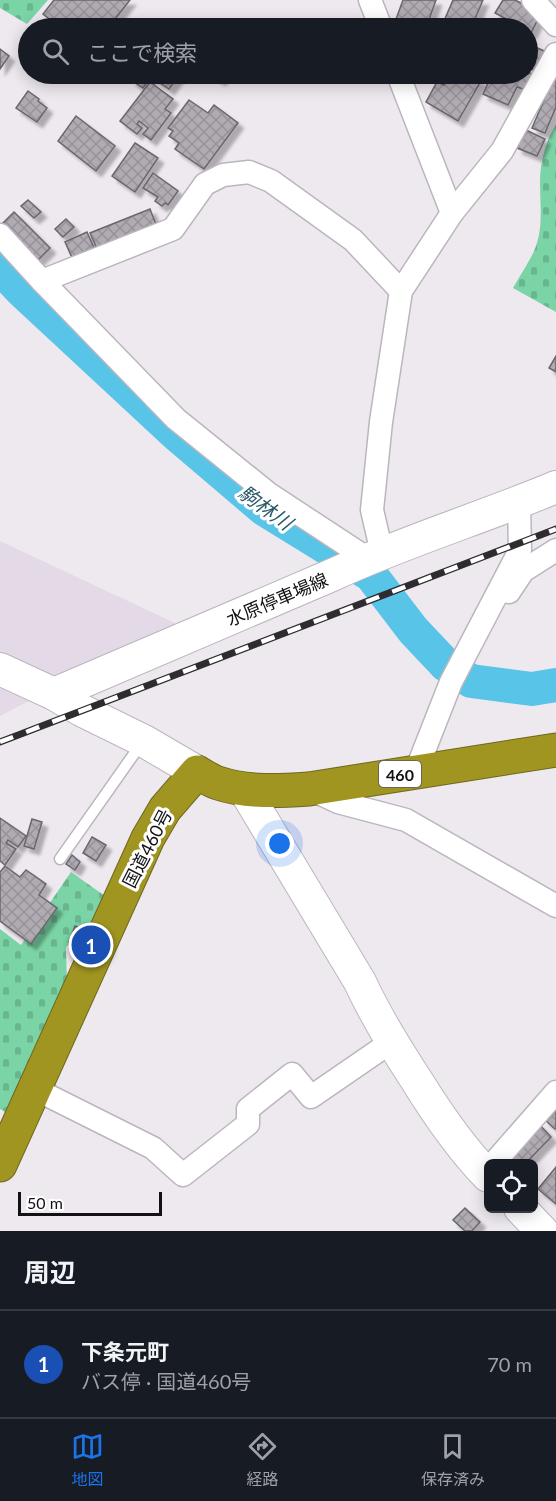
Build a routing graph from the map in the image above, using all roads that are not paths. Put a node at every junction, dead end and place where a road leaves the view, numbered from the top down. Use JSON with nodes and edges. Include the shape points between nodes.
{"nodes":[{"id":1,"x":370,"y":0,"type":"edge"},
{"id":2,"x":533,"y":0,"type":"edge"},
{"id":3,"x":377,"y":18,"type":"edge"},
{"id":4,"x":556,"y":25,"type":"edge"},
{"id":5,"x":556,"y":54,"type":"edge"},
{"id":6,"x":402,"y":84,"type":"edge"},
{"id":7,"x":452,"y":213,"type":"junction"},
{"id":8,"x":0,"y":235,"type":"edge"},
{"id":9,"x":42,"y":281,"type":"junction"},
{"id":10,"x":401,"y":291,"type":"junction"},
{"id":11,"x":556,"y":487,"type":"edge"},
{"id":12,"x":519,"y":502,"type":"junction"},
{"id":13,"x":556,"y":550,"type":"edge"},
{"id":14,"x":375,"y":556,"type":"junction"},
{"id":15,"x":488,"y":611,"type":"junction"},
{"id":16,"x":0,"y":669,"type":"edge"},
{"id":17,"x":54,"y":694,"type":"junction"},
{"id":18,"x":144,"y":741,"type":"junction"},
{"id":19,"x":556,"y":750,"type":"edge"},
{"id":20,"x":416,"y":771,"type":"junction"},
{"id":21,"x":197,"y":772,"type":"junction"},
{"id":22,"x":244,"y":789,"type":"junction"},
{"id":23,"x":309,"y":789,"type":"junction"},
{"id":24,"x":60,"y":860,"type":"dead end"},
{"id":25,"x":556,"y":906,"type":"edge"},
{"id":26,"x":391,"y":1042,"type":"junction"},
{"id":27,"x":35,"y":1089,"type":"junction"},
{"id":28,"x":556,"y":1092,"type":"edge"},
{"id":29,"x":498,"y":1159,"type":"edge"},
{"id":30,"x":0,"y":1165,"type":"edge"},
{"id":31,"x":484,"y":1165,"type":"edge"},
{"id":32,"x":524,"y":1213,"type":"edge"},
{"id":33,"x":542,"y":1231,"type":"edge"}],
"edges":[{"from":1,"to":3,"type":"street"},
{"from":2,"to":4,"type":"street"},
{"from":5,"to":7,"type":"street","via":[[502,151]]},
{"from":6,"to":7,"type":"street"},
{"from":7,"to":10,"type":"street"},
{"from":8,"to":9,"type":"street"},
{"from":9,"to":10,"type":"street","via":[[172,229],[205,184],[223,175],[249,172],[271,181],[353,240]]},
{"from":9,"to":14,"type":"street","via":[[176,419],[269,495]]},
{"from":10,"to":14,"type":"street","via":[[372,510]]},
{"from":11,"to":12,"type":"street","name":"水原停車場線"},
{"from":12,"to":14,"type":"street","name":"水原停車場線"},
{"from":12,"to":15,"type":"street","via":[[520,550]]},
{"from":13,"to":15,"type":"street","via":[[524,571],[508,594]]},
{"from":14,"to":17,"type":"street","name":"水原停車場線"},
{"from":15,"to":20,"type":"street","via":[[451,682]]},
{"from":16,"to":17,"type":"street"},
{"from":17,"to":18,"type":"street"},
{"from":18,"to":21,"type":"street"},
{"from":18,"to":24,"type":"lane"},
{"from":19,"to":20,"type":"highway","number":"460"},
{"from":20,"to":23,"type":"highway","number":"460"},
{"from":21,"to":22,"type":"highway","number":"460","via":[[216,783]]},
{"from":21,"to":27,"type":"highway","name":"国道460号","via":[[165,809],[148,838]]},
{"from":22,"to":23,"type":"highway","number":"460"},
{"from":22,"to":26,"type":"street","via":[[360,982]]},
{"from":23,"to":25,"type":"street","via":[[338,802],[406,820]]},
{"from":26,"to":27,"type":"street","via":[[311,1097],[292,1074],[248,1109],[248,1124],[183,1175],[153,1148]]},
{"from":26,"to":31,"type":"street","via":[[442,1120]]},
{"from":27,"to":30,"type":"highway","name":"国道460号"},
{"from":28,"to":29,"type":"street"},
{"from":32,"to":33,"type":"street"}]}
